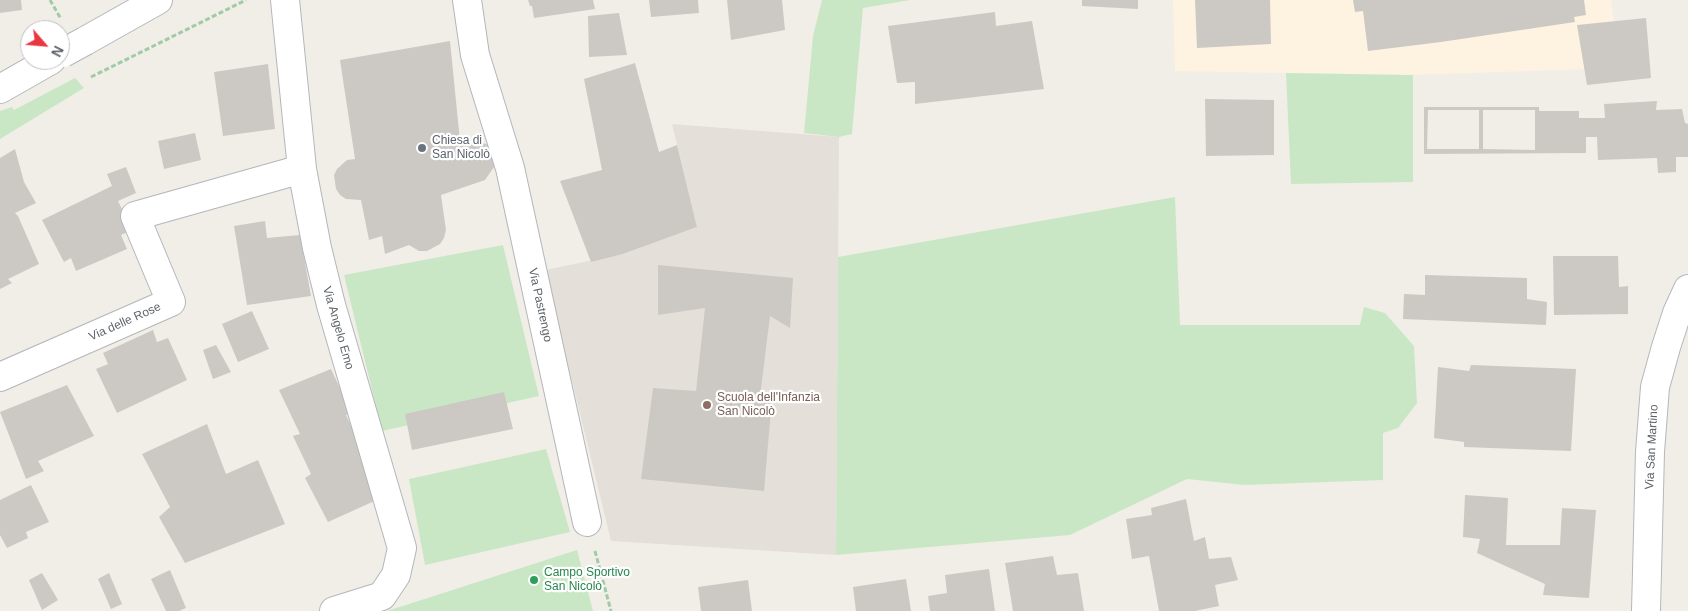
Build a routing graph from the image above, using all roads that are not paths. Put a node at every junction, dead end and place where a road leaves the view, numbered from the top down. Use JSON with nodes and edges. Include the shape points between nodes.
{"nodes":[{"id":1,"x":158,"y":0,"type":"edge"},
{"id":2,"x":285,"y":0,"type":"edge"},
{"id":3,"x":468,"y":0,"type":"edge"},
{"id":4,"x":70,"y":49,"type":"edge"},
{"id":5,"x":33,"y":70,"type":"edge"},
{"id":6,"x":0,"y":89,"type":"edge"},
{"id":7,"x":302,"y":169,"type":"junction"},
{"id":8,"x":1688,"y":289,"type":"edge"},
{"id":9,"x":0,"y":377,"type":"edge"},
{"id":10,"x":587,"y":522,"type":"road end"},
{"id":11,"x":334,"y":611,"type":"edge"},
{"id":12,"x":1646,"y":611,"type":"edge"}],
"edges":[{"from":1,"to":4,"type":"street"},
{"from":2,"to":7,"type":"street","name":"Via Angelo Emo"},
{"from":3,"to":10,"type":"street","name":"Via Pastrengo","via":[[475,55],[510,168]]},
{"from":5,"to":6,"type":"street"},
{"from":7,"to":9,"type":"street","name":"Via delle Rose","via":[[135,216],[171,302]]},
{"from":7,"to":11,"type":"street","name":"Via Angelo Emo","via":[[331,304],[402,548],[396,575],[382,596]]},
{"from":8,"to":12,"type":"street","name":"Via San Martino","via":[[1674,321],[1655,387]]}]}
